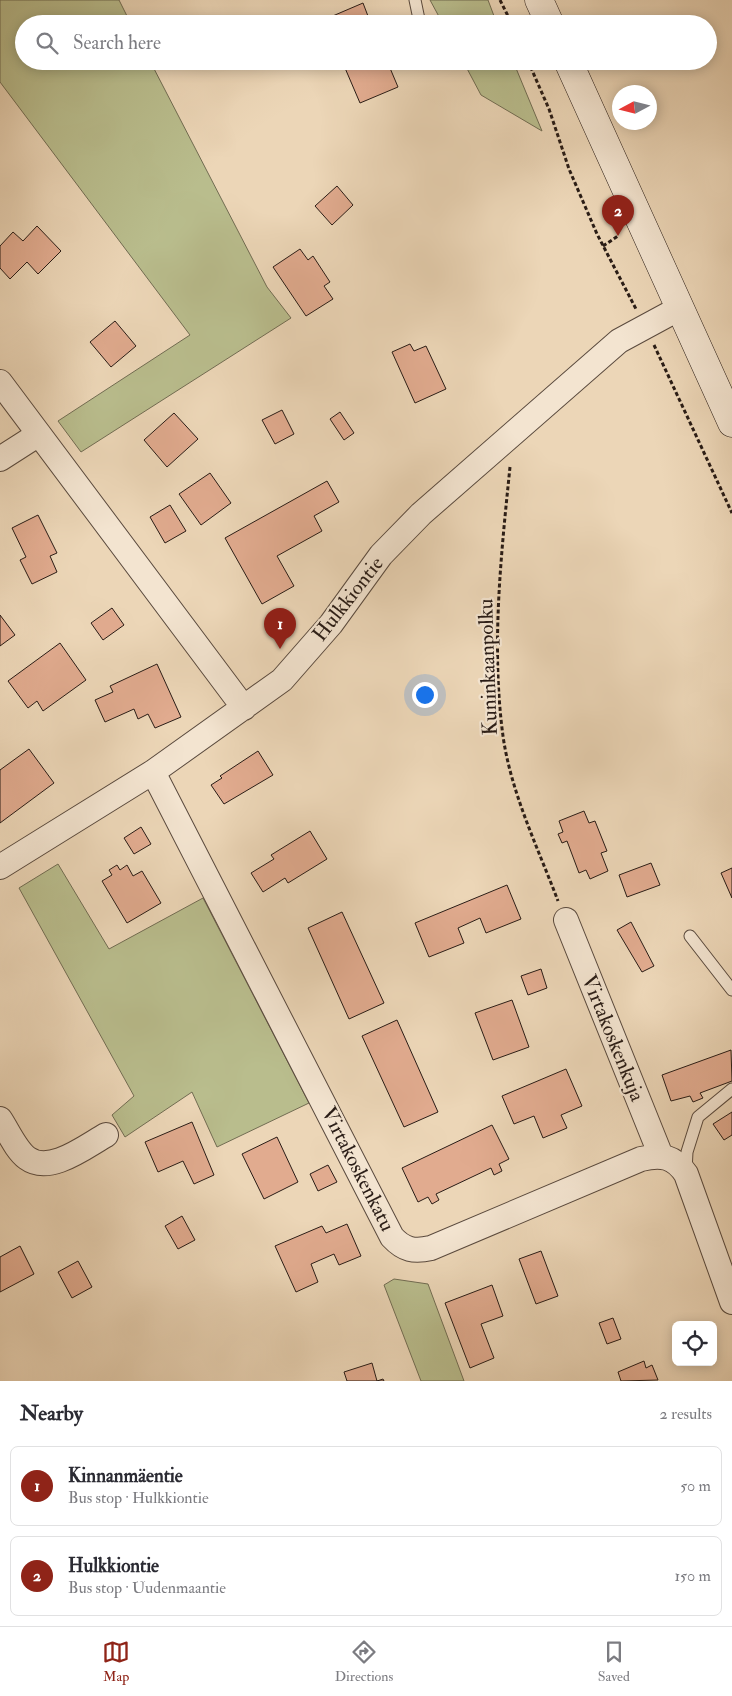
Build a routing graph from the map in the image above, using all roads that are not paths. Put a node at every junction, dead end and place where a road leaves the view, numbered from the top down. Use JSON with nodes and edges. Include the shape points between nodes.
{"nodes":[{"id":1,"x":415,"y":0,"type":"edge"},
{"id":2,"x":539,"y":0,"type":"edge"},
{"id":3,"x":418,"y":15,"type":"edge"},
{"id":4,"x":546,"y":15,"type":"edge"},
{"id":5,"x":572,"y":70,"type":"edge"},
{"id":6,"x":680,"y":308,"type":"junction"},
{"id":7,"x":0,"y":382,"type":"edge"},
{"id":8,"x":732,"y":423,"type":"edge"},
{"id":9,"x":39,"y":434,"type":"junction"},
{"id":10,"x":0,"y":459,"type":"edge"},
{"id":11,"x":244,"y":708,"type":"junction"},
{"id":12,"x":153,"y":772,"type":"junction"},
{"id":13,"x":0,"y":867,"type":"edge"},
{"id":14,"x":566,"y":920,"type":"road end"},
{"id":15,"x":690,"y":936,"type":"dead end"},
{"id":16,"x":732,"y":990,"type":"edge"},
{"id":17,"x":732,"y":1089,"type":"edge"},
{"id":18,"x":0,"y":1119,"type":"edge"},
{"id":19,"x":106,"y":1135,"type":"dead end"},
{"id":20,"x":661,"y":1156,"type":"junction"},
{"id":21,"x":686,"y":1174,"type":"junction"},
{"id":22,"x":732,"y":1302,"type":"edge"}],
"edges":[{"from":1,"to":3,"type":"lane"},
{"from":2,"to":4,"type":"main road"},
{"from":5,"to":6,"type":"main road"},
{"from":6,"to":8,"type":"main road"},
{"from":6,"to":11,"type":"street","name":"Hulkkiontie","via":[[619,341],[415,521],[381,555],[331,624],[282,680]]},
{"from":7,"to":9,"type":"street"},
{"from":9,"to":10,"type":"street"},
{"from":9,"to":11,"type":"street"},
{"from":11,"to":12,"type":"street","name":"Hulkkiontie"},
{"from":12,"to":13,"type":"street","name":"Hulkkiontie"},
{"from":12,"to":20,"type":"street","name":"Virtakoskenkatu","via":[[392,1238],[400,1246],[409,1250],[431,1248],[641,1160]]},
{"from":14,"to":20,"type":"street","name":"Virtakoskenkuja"},
{"from":15,"to":16,"type":"lane"},
{"from":17,"to":21,"type":"lane","via":[[698,1117],[687,1152]]},
{"from":18,"to":19,"type":"street","via":[[27,1158],[38,1162],[60,1160]]},
{"from":20,"to":21,"type":"street","via":[[678,1163]]},
{"from":21,"to":22,"type":"street"}]}
